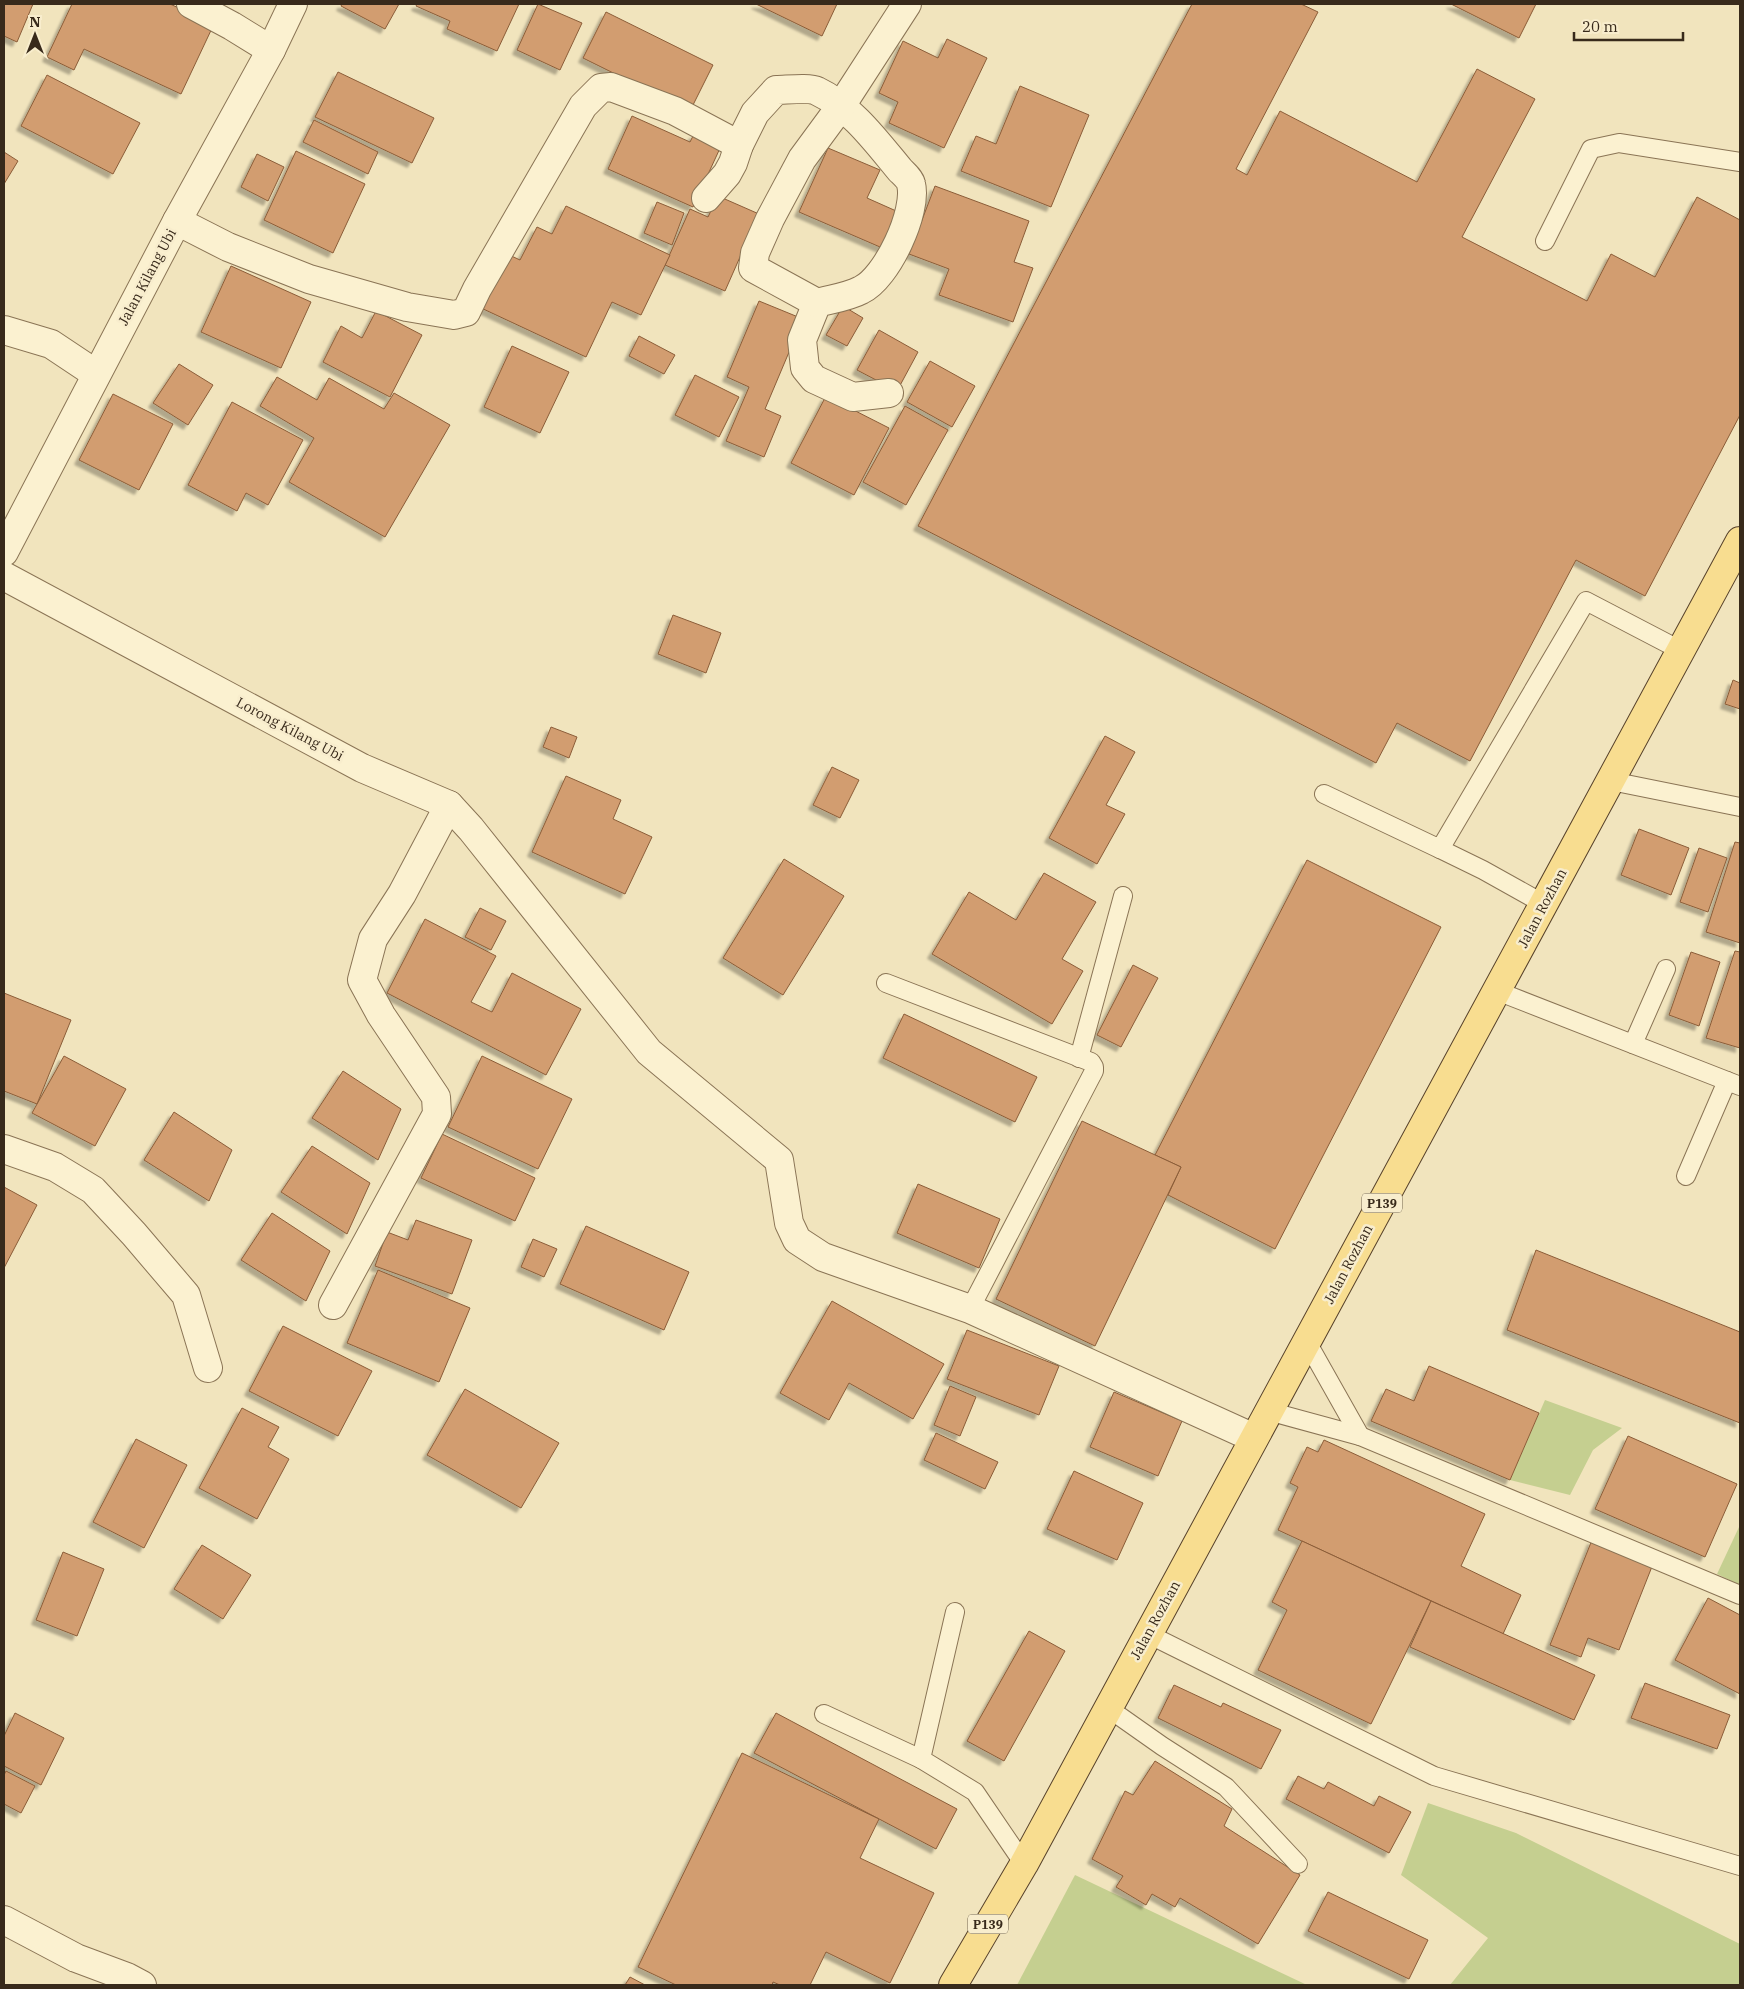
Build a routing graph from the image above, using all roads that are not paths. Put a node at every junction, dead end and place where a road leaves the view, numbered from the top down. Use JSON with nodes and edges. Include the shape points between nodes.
{"nodes":[{"id":1,"x":191,"y":4,"type":"edge"},
{"id":2,"x":293,"y":4,"type":"edge"},
{"id":3,"x":907,"y":4,"type":"edge"},
{"id":4,"x":270,"y":50,"type":"junction"},
{"id":5,"x":841,"y":106,"type":"junction"},
{"id":6,"x":739,"y":145,"type":"junction"},
{"id":7,"x":1740,"y":162,"type":"edge"},
{"id":8,"x":706,"y":198,"type":"dead end"},
{"id":9,"x":177,"y":221,"type":"junction"},
{"id":10,"x":1545,"y":241,"type":"dead end"},
{"id":11,"x":817,"y":303,"type":"junction"},
{"id":12,"x":4,"y":330,"type":"edge"},
{"id":13,"x":96,"y":374,"type":"junction"},
{"id":14,"x":889,"y":393,"type":"dead end"},
{"id":15,"x":1740,"y":541,"type":"edge"},
{"id":16,"x":4,"y":552,"type":"edge"},
{"id":17,"x":4,"y":576,"type":"edge"},
{"id":18,"x":1680,"y":650,"type":"junction"},
{"id":19,"x":1611,"y":781,"type":"junction"},
{"id":20,"x":1324,"y":794,"type":"dead end"},
{"id":21,"x":449,"y":805,"type":"junction"},
{"id":22,"x":1740,"y":807,"type":"edge"},
{"id":23,"x":1440,"y":849,"type":"junction"},
{"id":24,"x":1123,"y":896,"type":"dead end"},
{"id":25,"x":1544,"y":904,"type":"junction"},
{"id":26,"x":1666,"y":969,"type":"dead end"},
{"id":27,"x":886,"y":983,"type":"dead end"},
{"id":28,"x":1497,"y":990,"type":"junction"},
{"id":29,"x":1633,"y":1044,"type":"junction"},
{"id":30,"x":1079,"y":1058,"type":"junction"},
{"id":31,"x":1734,"y":1084,"type":"edge"},
{"id":32,"x":4,"y":1148,"type":"edge"},
{"id":33,"x":1686,"y":1176,"type":"dead end"},
{"id":34,"x":334,"y":1305,"type":"dead end"},
{"id":35,"x":970,"y":1308,"type":"junction"},
{"id":36,"x":1307,"y":1342,"type":"junction"},
{"id":37,"x":208,"y":1368,"type":"dead end"},
{"id":38,"x":1268,"y":1411,"type":"junction"},
{"id":39,"x":1360,"y":1436,"type":"junction"},
{"id":40,"x":1254,"y":1438,"type":"junction"},
{"id":41,"x":1740,"y":1595,"type":"edge"},
{"id":42,"x":955,"y":1612,"type":"dead end"},
{"id":43,"x":1148,"y":1634,"type":"junction"},
{"id":44,"x":1108,"y":1708,"type":"junction"},
{"id":45,"x":824,"y":1714,"type":"dead end"},
{"id":46,"x":921,"y":1759,"type":"junction"},
{"id":47,"x":1024,"y":1864,"type":"junction"},
{"id":48,"x":1298,"y":1864,"type":"dead end"},
{"id":49,"x":1740,"y":1866,"type":"edge"},
{"id":50,"x":4,"y":1920,"type":"edge"},
{"id":51,"x":142,"y":1985,"type":"edge"},
{"id":52,"x":953,"y":1985,"type":"edge"}],
"edges":[{"from":1,"to":4,"type":"street"},
{"from":2,"to":4,"type":"street","name":"Jalan Kilang Ubi"},
{"from":3,"to":5,"type":"street"},
{"from":4,"to":9,"type":"street","name":"Jalan Kilang Ubi"},
{"from":5,"to":6,"type":"street","via":[[816,90],[776,90],[755,113]]},
{"from":5,"to":11,"type":"street","via":[[802,159],[770,219],[755,253],[753,268]]},
{"from":5,"to":11,"type":"street","via":[[868,131],[911,182],[914,199],[893,256],[880,274],[863,290]]},
{"from":6,"to":8,"type":"street","via":[[727,174]]},
{"from":6,"to":9,"type":"street","via":[[675,111],[611,87],[601,88],[583,106],[466,312],[454,315],[407,308],[309,278],[228,247]]},
{"from":7,"to":10,"type":"lane","via":[[1619,143],[1592,149]]},
{"from":9,"to":13,"type":"street","name":"Jalan Kilang Ubi"},
{"from":11,"to":14,"type":"street","via":[[802,340],[805,368],[814,379],[853,397]]},
{"from":12,"to":13,"type":"street","via":[[51,344]]},
{"from":13,"to":16,"type":"street","name":"Jalan Kilang Ubi"},
{"from":15,"to":18,"type":"main road","name":"Jalan Rozhan","number":"P139"},
{"from":17,"to":21,"type":"street","name":"Lorong Kilang Ubi","via":[[362,768]]},
{"from":18,"to":19,"type":"main road","name":"Jalan Rozhan","number":"P139"},
{"from":18,"to":23,"type":"lane","via":[[1586,601]]},
{"from":19,"to":22,"type":"lane"},
{"from":19,"to":25,"type":"main road","name":"Jalan Rozhan","number":"P139"},
{"from":20,"to":23,"type":"lane"},
{"from":21,"to":34,"type":"street","via":[[402,894],[373,939],[362,980],[381,1015],[436,1097],[438,1114]]},
{"from":21,"to":35,"type":"street","name":"Lorong Kilang Ubi","via":[[649,1052],[779,1160],[789,1223],[797,1240],[823,1257]]},
{"from":23,"to":25,"type":"lane"},
{"from":24,"to":30,"type":"lane"},
{"from":25,"to":28,"type":"main road","name":"Jalan Rozhan","number":"P139"},
{"from":26,"to":29,"type":"lane"},
{"from":27,"to":30,"type":"lane"},
{"from":28,"to":29,"type":"lane"},
{"from":28,"to":36,"type":"main road","name":"Jalan Rozhan","number":"P139"},
{"from":29,"to":31,"type":"lane"},
{"from":30,"to":35,"type":"lane","via":[[1091,1062],[1094,1071]]},
{"from":31,"to":33,"type":"lane"},
{"from":32,"to":37,"type":"street","via":[[55,1167],[93,1190],[134,1234],[186,1295]]},
{"from":35,"to":40,"type":"street","name":"Lorong Kilang Ubi"},
{"from":36,"to":38,"type":"main road","name":"Jalan Rozhan","number":"P139"},
{"from":36,"to":39,"type":"lane"},
{"from":38,"to":39,"type":"lane"},
{"from":38,"to":40,"type":"main road","name":"Jalan Rozhan","number":"P139"},
{"from":39,"to":41,"type":"lane"},
{"from":40,"to":43,"type":"main road","name":"Jalan Rozhan","number":"P139"},
{"from":42,"to":46,"type":"lane"},
{"from":43,"to":44,"type":"main road","name":"Jalan Rozhan","number":"P139"},
{"from":43,"to":49,"type":"lane","via":[[1434,1776]]},
{"from":44,"to":47,"type":"main road","name":"Jalan Rozhan","number":"P139"},
{"from":44,"to":48,"type":"lane","via":[[1226,1787]]},
{"from":45,"to":46,"type":"lane"},
{"from":46,"to":47,"type":"lane","via":[[974,1792]]},
{"from":47,"to":52,"type":"main road","name":"Jalan Rozhan","number":"P139"},
{"from":50,"to":51,"type":"street","via":[[76,1958],[127,1976]]}]}
